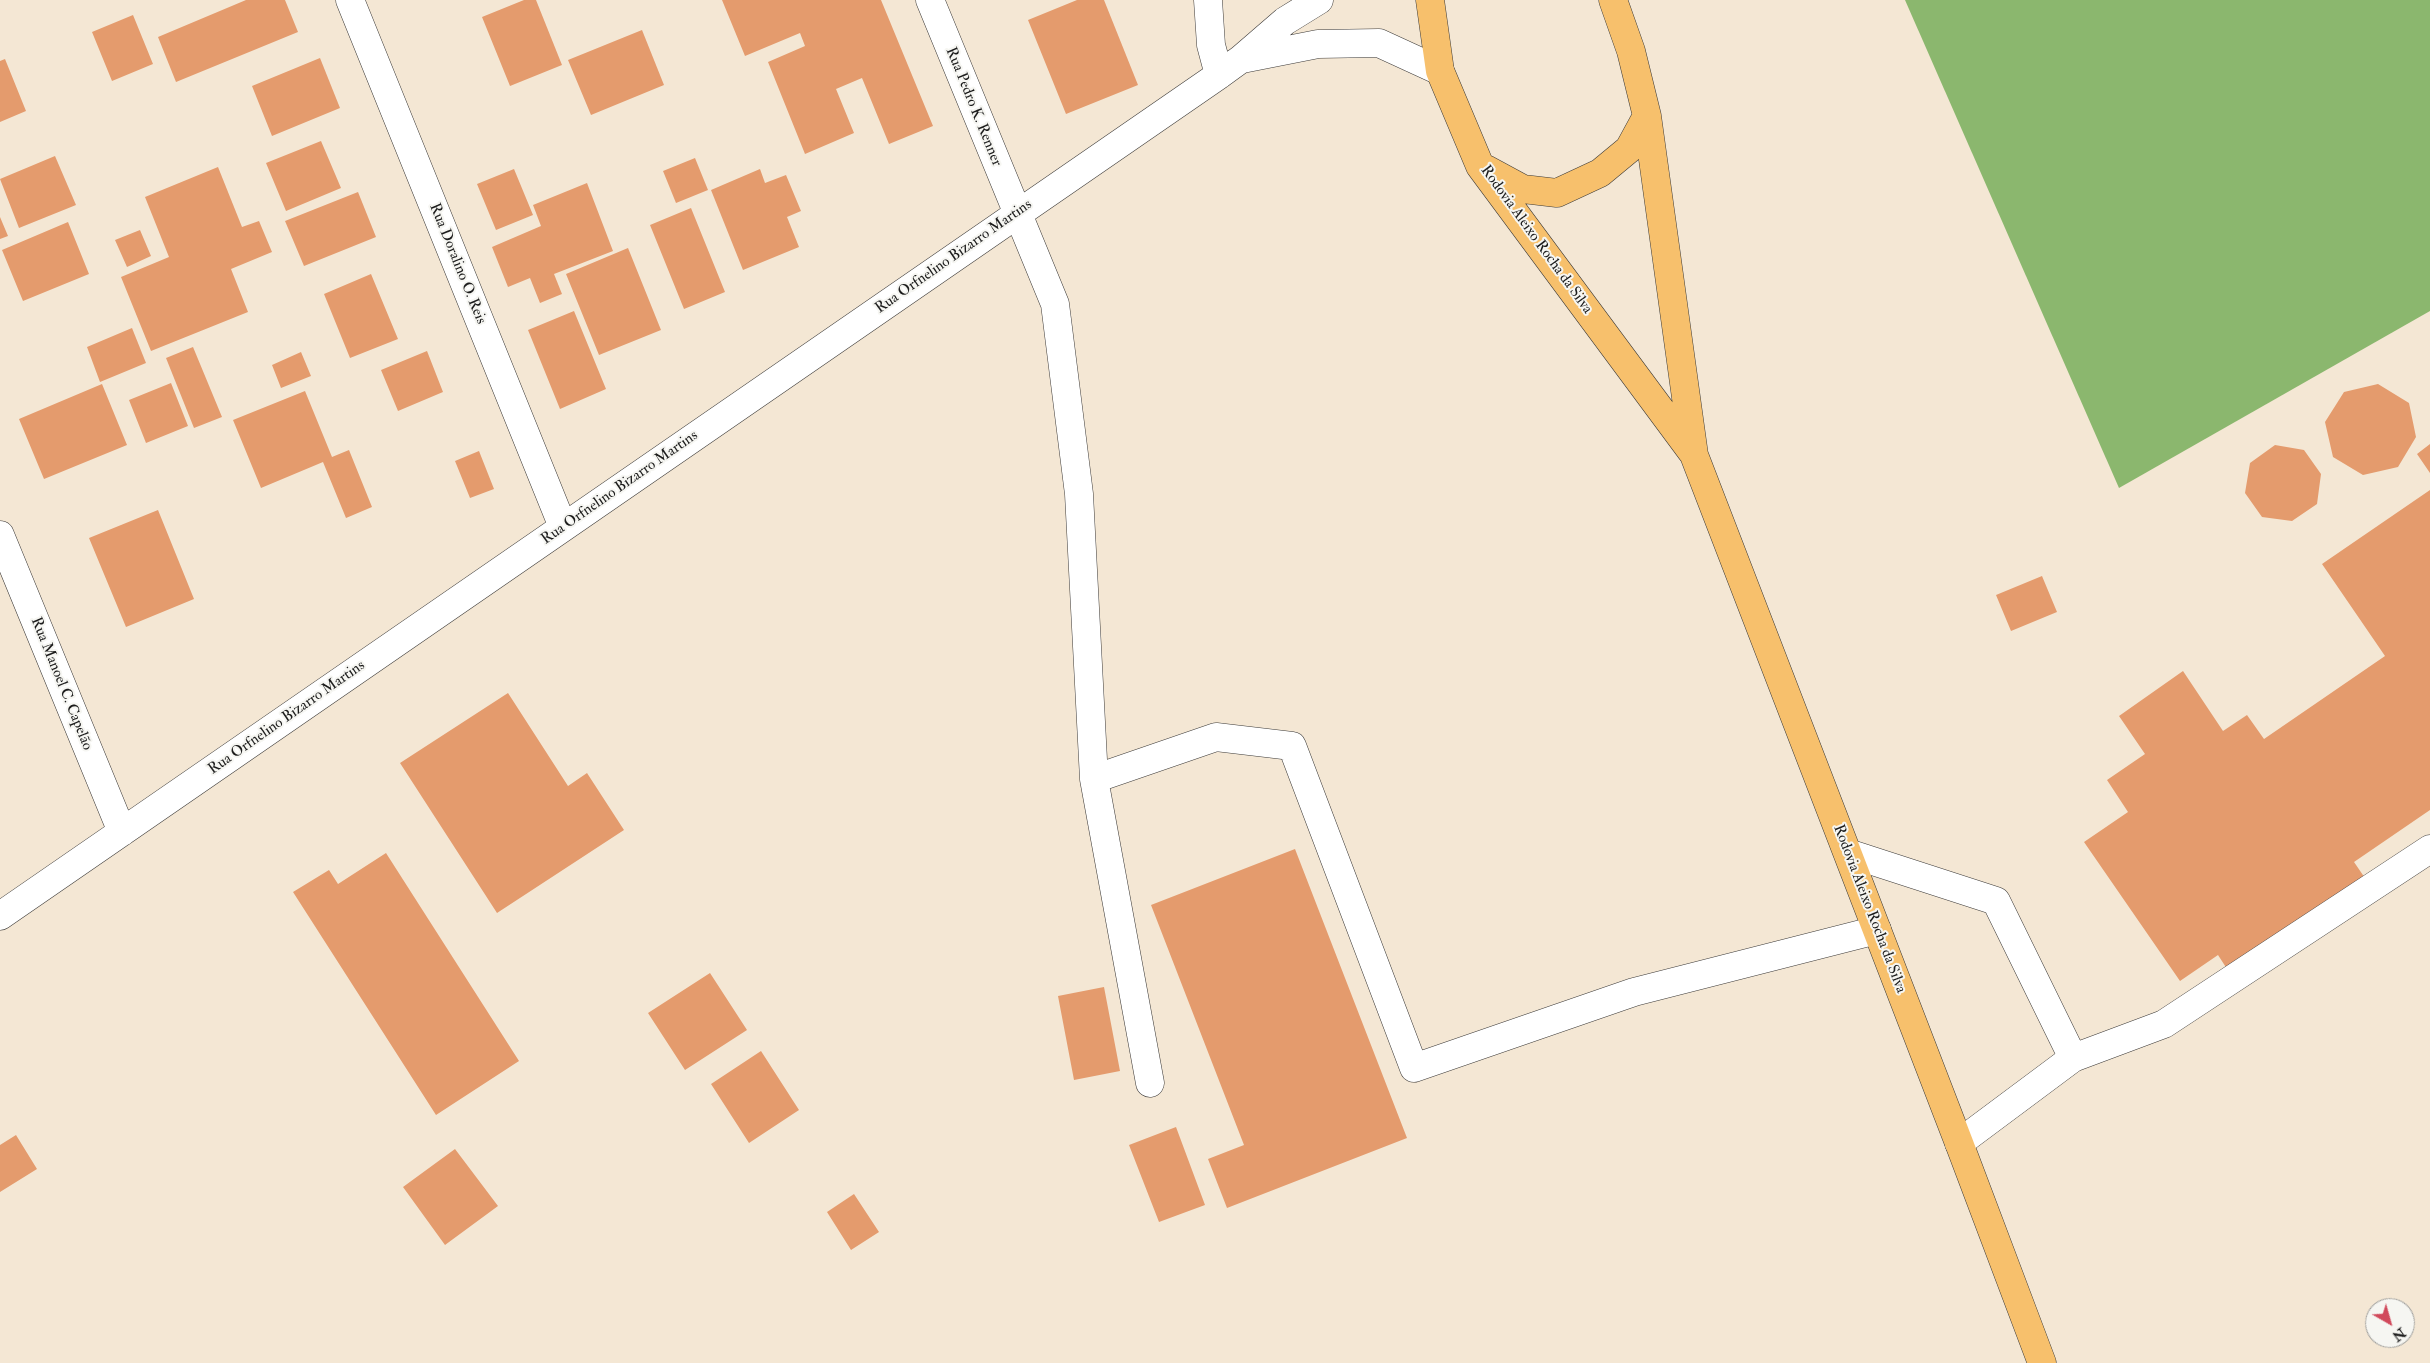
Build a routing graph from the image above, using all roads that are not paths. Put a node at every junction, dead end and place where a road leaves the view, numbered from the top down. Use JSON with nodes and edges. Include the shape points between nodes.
{"nodes":[{"id":1,"x":350,"y":0,"type":"edge"},
{"id":2,"x":930,"y":0,"type":"edge"},
{"id":3,"x":1208,"y":0,"type":"edge"},
{"id":4,"x":1319,"y":0,"type":"edge"},
{"id":5,"x":1430,"y":0,"type":"edge"},
{"id":6,"x":1613,"y":0,"type":"edge"},
{"id":7,"x":1241,"y":59,"type":"junction"},
{"id":8,"x":1440,"y":71,"type":"junction"},
{"id":9,"x":1219,"y":75,"type":"junction"},
{"id":10,"x":1647,"y":116,"type":"junction"},
{"id":11,"x":1480,"y":166,"type":"junction"},
{"id":12,"x":1017,"y":214,"type":"junction"},
{"id":13,"x":1694,"y":455,"type":"junction"},
{"id":14,"x":563,"y":527,"type":"junction"},
{"id":15,"x":0,"y":535,"type":"edge"},
{"id":16,"x":1094,"y":779,"type":"junction"},
{"id":17,"x":122,"y":832,"type":"junction"},
{"id":18,"x":2430,"y":848,"type":"edge"},
{"id":19,"x":1848,"y":852,"type":"junction"},
{"id":20,"x":0,"y":916,"type":"edge"},
{"id":21,"x":1877,"y":930,"type":"junction"},
{"id":22,"x":2073,"y":1058,"type":"junction"},
{"id":23,"x":1150,"y":1083,"type":"dead end"},
{"id":24,"x":1959,"y":1143,"type":"junction"},
{"id":25,"x":2042,"y":1363,"type":"edge"}],
"edges":[{"from":1,"to":14,"type":"street","name":"Rua Doralino O. Reis"},
{"from":2,"to":12,"type":"street","name":"Rua Pedro K. Renner"},
{"from":3,"to":9,"type":"street","via":[[1211,45]]},
{"from":4,"to":7,"type":"street","name":"Rua Orfnelino Bizarro Martins","via":[[1285,21]]},
{"from":5,"to":8,"type":"main road","name":"Rodovia Aleixo Rocha da Silva"},
{"from":6,"to":10,"type":"main road","name":"Rodovia Aleixo Rocha da Silva","via":[[1631,51]]},
{"from":7,"to":8,"type":"street","name":"Rua Orfnelino Bizarro Martins","via":[[1318,44],[1379,43]]},
{"from":7,"to":9,"type":"street","name":"Rua Orfnelino Bizarro Martins"},
{"from":8,"to":11,"type":"main road","name":"Rodovia Aleixo Rocha da Silva"},
{"from":9,"to":12,"type":"street","name":"Rua Orfnelino Bizarro Martins"},
{"from":10,"to":11,"type":"main road","via":[[1629,149],[1600,173],[1557,193],[1523,189]]},
{"from":10,"to":13,"type":"main road","name":"Rodovia Aleixo Rocha da Silva"},
{"from":11,"to":13,"type":"main road","name":"Rodovia Aleixo Rocha da Silva"},
{"from":12,"to":14,"type":"street","name":"Rua Orfnelino Bizarro Martins"},
{"from":12,"to":16,"type":"street","name":"Rua Pedro K. Renner","via":[[1054,304],[1079,494]]},
{"from":13,"to":19,"type":"main road","name":"Rodovia Aleixo Rocha da Silva"},
{"from":14,"to":17,"type":"street","name":"Rua Orfnelino Bizarro Martins"},
{"from":15,"to":17,"type":"street","name":"Rua Manoel C. Capelão"},
{"from":16,"to":21,"type":"street","via":[[1216,737],[1292,746],[1414,1068],[1634,992]]},
{"from":16,"to":23,"type":"street","name":"Rua Pedro K. Renner"},
{"from":17,"to":20,"type":"street","name":"Rua Orfnelino Bizarro Martins"},
{"from":18,"to":22,"type":"street","via":[[2164,1024]]},
{"from":19,"to":21,"type":"main road","name":"Rodovia Aleixo Rocha da Silva"},
{"from":19,"to":22,"type":"street","via":[[1996,901]]},
{"from":21,"to":24,"type":"main road","name":"Rodovia Aleixo Rocha da Silva"},
{"from":22,"to":24,"type":"street"},
{"from":24,"to":25,"type":"main road","name":"Rodovia Aleixo Rocha da Silva"}]}
